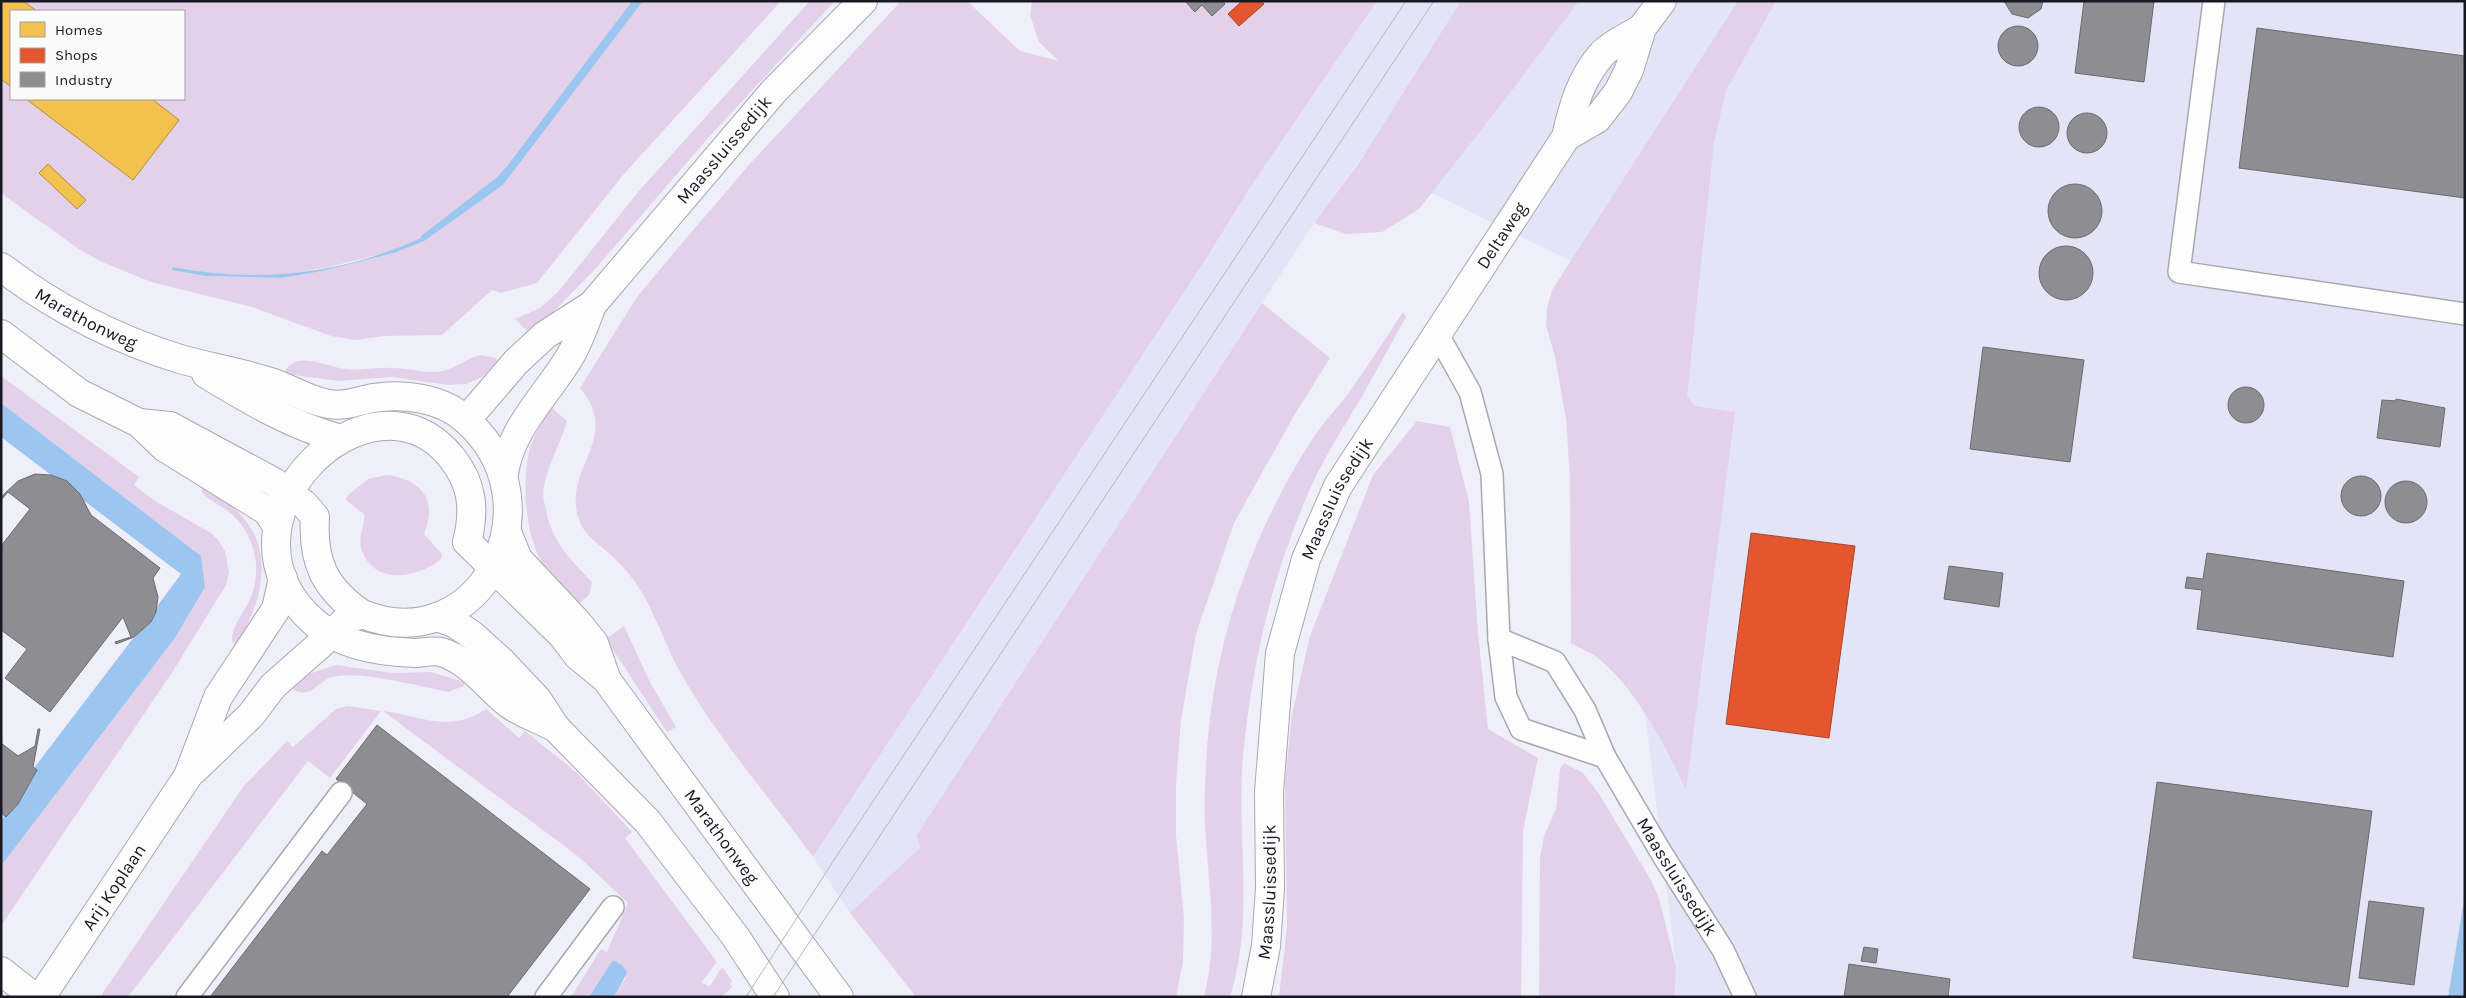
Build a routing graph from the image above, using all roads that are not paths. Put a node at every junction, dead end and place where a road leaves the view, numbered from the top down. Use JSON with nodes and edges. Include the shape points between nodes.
{"nodes":[{"id":1,"x":863,"y":1,"type":"edge"},
{"id":2,"x":1662,"y":1,"type":"edge"},
{"id":3,"x":2214,"y":1,"type":"edge"},
{"id":4,"x":1,"y":267,"type":"edge"},
{"id":5,"x":592,"y":305,"type":"junction"},
{"id":6,"x":2465,"y":314,"type":"edge"},
{"id":7,"x":1437,"y":333,"type":"junction"},
{"id":8,"x":1,"y":334,"type":"edge"},
{"id":9,"x":179,"y":358,"type":"junction"},
{"id":10,"x":464,"y":418,"type":"junction"},
{"id":11,"x":139,"y":423,"type":"junction"},
{"id":12,"x":428,"y":437,"type":"junction"},
{"id":13,"x":341,"y":439,"type":"junction"},
{"id":14,"x":504,"y":474,"type":"junction"},
{"id":15,"x":288,"y":493,"type":"junction"},
{"id":16,"x":277,"y":526,"type":"junction"},
{"id":17,"x":507,"y":532,"type":"junction"},
{"id":18,"x":493,"y":566,"type":"junction"},
{"id":19,"x":283,"y":578,"type":"junction"},
{"id":20,"x":362,"y":614,"type":"junction"},
{"id":21,"x":437,"y":617,"type":"junction"},
{"id":22,"x":332,"y":634,"type":"junction"},
{"id":23,"x":1499,"y":640,"type":"junction"},
{"id":24,"x":606,"y":679,"type":"junction"},
{"id":25,"x":556,"y":728,"type":"junction"},
{"id":26,"x":1605,"y":757,"type":"junction"},
{"id":27,"x":188,"y":776,"type":"junction"},
{"id":28,"x":341,"y":793,"type":"dead end"},
{"id":29,"x":613,"y":907,"type":"dead end"},
{"id":30,"x":1,"y":971,"type":"edge"},
{"id":31,"x":34,"y":997,"type":"edge"},
{"id":32,"x":41,"y":997,"type":"edge"},
{"id":33,"x":187,"y":997,"type":"edge"},
{"id":34,"x":546,"y":997,"type":"edge"},
{"id":35,"x":775,"y":997,"type":"edge"},
{"id":36,"x":839,"y":997,"type":"edge"},
{"id":37,"x":1256,"y":997,"type":"edge"},
{"id":38,"x":1745,"y":997,"type":"edge"}],
"edges":[{"from":1,"to":5,"type":"main road","name":"Maassluissedijk","via":[[774,91]]},
{"from":2,"to":7,"type":"main road","name":"Deltaweg","via":[[1642,28],[1604,52],[1589,72],[1574,102],[1566,137]]},
{"from":3,"to":6,"type":"lane","via":[[2178,272]]},
{"from":4,"to":9,"type":"main road","name":"Marathonweg","via":[[37,294],[82,320]]},
{"from":5,"to":10,"type":"main road","name":"Maassluissedijk","via":[[545,335]]},
{"from":5,"to":14,"type":"main road","name":"Maassluissedijk","via":[[570,356],[508,449]]},
{"from":7,"to":23,"type":"lane","via":[[1470,392],[1492,474]]},
{"from":7,"to":37,"type":"main road","name":"Maassluissedijk","via":[[1338,486],[1306,560],[1283,644],[1269,792],[1270,888],[1266,946]]},
{"from":8,"to":11,"type":"main road","via":[[79,393]]},
{"from":9,"to":10,"type":"main road","name":"Marathonweg","via":[[268,381],[327,404],[342,405],[390,396],[410,397],[430,401]]},
{"from":9,"to":13,"type":"main road","name":"Marathonweg","via":[[257,404],[318,433]]},
{"from":10,"to":12,"type":"main road","name":"Maassluissedijk"},
{"from":10,"to":14,"type":"main road","via":[[488,444]]},
{"from":11,"to":15,"type":"main road","via":[[170,426],[274,482]]},
{"from":11,"to":16,"type":"main road","via":[[164,447],[267,511]]},
{"from":12,"to":13,"type":"main road","via":[[397,427],[377,427]]},
{"from":12,"to":18,"type":"main road","name":"Marathonweg","via":[[460,467],[472,504],[472,524],[467,542]]},
{"from":13,"to":15,"type":"main road","via":[[311,462]]},
{"from":14,"to":17,"type":"main road","via":[[509,503]]},
{"from":15,"to":16,"type":"main road"},
{"from":15,"to":20,"type":"main road","via":[[315,517],[316,555],[323,574],[333,590]]},
{"from":16,"to":19,"type":"main road","via":[[276,544]]},
{"from":17,"to":18,"type":"main road"},
{"from":17,"to":24,"type":"main road","name":"Marathonweg","via":[[518,559],[594,643]]},
{"from":18,"to":21,"type":"main road","via":[[470,596]]},
{"from":18,"to":24,"type":"main road","name":"Marathonweg","via":[[563,636],[578,656]]},
{"from":19,"to":22,"type":"main road","via":[[303,610]]},
{"from":19,"to":27,"type":"main road","name":"Arij Koplaan","via":[[276,609],[218,697]]},
{"from":20,"to":21,"type":"main road","via":[[400,624]]},
{"from":20,"to":22,"type":"main road","name":"Arij Koplaan","via":[[346,620]]},
{"from":21,"to":25,"type":"main road","via":[[454,623],[478,640],[537,699]]},
{"from":22,"to":25,"type":"main road","via":[[373,649],[402,653],[439,652],[455,658],[484,679],[510,705]]},
{"from":22,"to":27,"type":"main road","name":"Arij Koplaan","via":[[273,686],[251,715]]},
{"from":23,"to":26,"type":"lane","name":"Maassluissedijk","via":[[1555,662],[1585,710]]},
{"from":23,"to":26,"type":"lane","via":[[1506,697],[1521,729]]},
{"from":24,"to":36,"type":"main road","name":"Marathonweg"},
{"from":25,"to":35,"type":"main road","via":[[648,822],[735,936]]},
{"from":26,"to":38,"type":"lane","name":"Maassluissedijk","via":[[1723,950]]},
{"from":27,"to":32,"type":"main road","name":"Arij Koplaan"},
{"from":28,"to":33,"type":"lane"},
{"from":29,"to":34,"type":"lane"},
{"from":30,"to":31,"type":"main road"}]}
